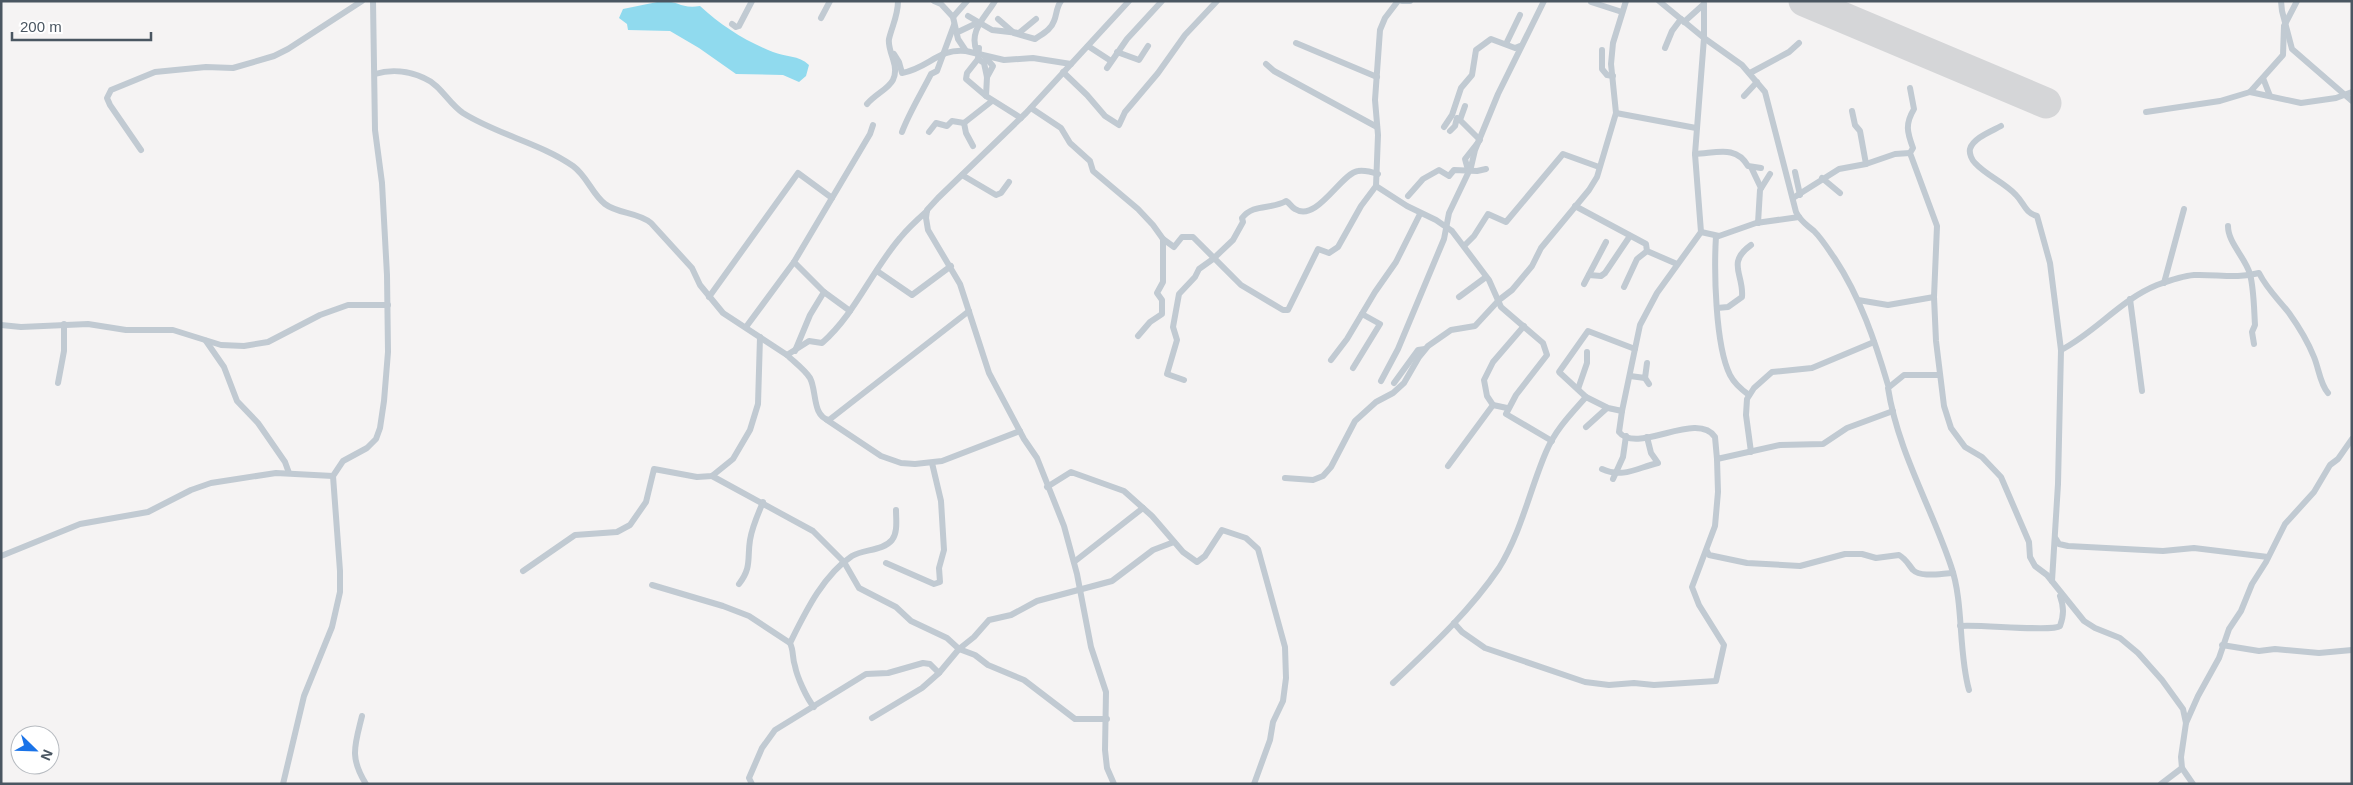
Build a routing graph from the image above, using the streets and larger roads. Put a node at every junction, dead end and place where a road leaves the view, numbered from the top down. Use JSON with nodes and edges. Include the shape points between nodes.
{"nodes":[{"id":1,"x":362,"y":1,"type":"edge"},
{"id":2,"x":373,"y":1,"type":"edge"},
{"id":3,"x":752,"y":1,"type":"edge"},
{"id":4,"x":830,"y":1,"type":"edge"},
{"id":5,"x":898,"y":1,"type":"edge"},
{"id":6,"x":934,"y":1,"type":"edge"},
{"id":7,"x":967,"y":1,"type":"edge"},
{"id":8,"x":994,"y":1,"type":"edge"},
{"id":9,"x":1061,"y":1,"type":"edge"},
{"id":10,"x":1129,"y":1,"type":"edge"},
{"id":11,"x":1162,"y":1,"type":"edge"},
{"id":12,"x":1217,"y":1,"type":"edge"},
{"id":13,"x":1398,"y":1,"type":"edge"},
{"id":14,"x":1402,"y":1,"type":"edge"},
{"id":15,"x":1410,"y":1,"type":"edge"},
{"id":16,"x":1544,"y":1,"type":"edge"},
{"id":17,"x":1626,"y":1,"type":"edge"},
{"id":18,"x":1659,"y":1,"type":"edge"},
{"id":19,"x":2281,"y":1,"type":"edge"},
{"id":20,"x":2298,"y":1,"type":"edge"},
{"id":21,"x":1591,"y":2,"type":"edge"},
{"id":22,"x":1622,"y":12,"type":"junction"},
{"id":23,"x":1520,"y":15,"type":"dead end"},
{"id":24,"x":968,"y":16,"type":"dead end"},
{"id":25,"x":953,"y":17,"type":"junction"},
{"id":26,"x":821,"y":18,"type":"dead end"},
{"id":27,"x":1036,"y":19,"type":"dead end"},
{"id":28,"x":998,"y":20,"type":"dead end"},
{"id":29,"x":1683,"y":20,"type":"junction"},
{"id":30,"x":2286,"y":21,"type":"junction"},
{"id":31,"x":979,"y":22,"type":"junction"},
{"id":32,"x":732,"y":24,"type":"dead end"},
{"id":33,"x":954,"y":25,"type":"junction"},
{"id":34,"x":958,"y":32,"type":"junction"},
{"id":35,"x":1014,"y":33,"type":"junction"},
{"id":36,"x":1704,"y":38,"type":"junction"},
{"id":37,"x":1296,"y":43,"type":"dead end"},
{"id":38,"x":1522,"y":43,"type":"junction"},
{"id":39,"x":1799,"y":43,"type":"dead end"},
{"id":40,"x":1506,"y":44,"type":"junction"},
{"id":41,"x":1088,"y":46,"type":"junction"},
{"id":42,"x":1148,"y":46,"type":"dead end"},
{"id":43,"x":1665,"y":48,"type":"dead end"},
{"id":44,"x":891,"y":50,"type":"junction"},
{"id":45,"x":1602,"y":50,"type":"dead end"},
{"id":46,"x":966,"y":51,"type":"junction"},
{"id":47,"x":1118,"y":52,"type":"junction"},
{"id":48,"x":943,"y":53,"type":"junction"},
{"id":49,"x":978,"y":53,"type":"junction"},
{"id":50,"x":985,"y":56,"type":"junction"},
{"id":51,"x":1111,"y":61,"type":"junction"},
{"id":52,"x":1071,"y":64,"type":"junction"},
{"id":53,"x":1266,"y":64,"type":"dead end"},
{"id":54,"x":1107,"y":68,"type":"dead end"},
{"id":55,"x":1064,"y":72,"type":"junction"},
{"id":56,"x":1750,"y":73,"type":"junction"},
{"id":57,"x":375,"y":74,"type":"junction"},
{"id":58,"x":1613,"y":76,"type":"junction"},
{"id":59,"x":987,"y":77,"type":"junction"},
{"id":60,"x":1376,"y":77,"type":"junction"},
{"id":61,"x":2263,"y":78,"type":"junction"},
{"id":62,"x":1758,"y":82,"type":"junction"},
{"id":63,"x":1910,"y":88,"type":"dead end"},
{"id":64,"x":2250,"y":92,"type":"junction"},
{"id":65,"x":2349,"y":94,"type":"edge"},
{"id":66,"x":986,"y":96,"type":"junction"},
{"id":67,"x":1744,"y":96,"type":"dead end"},
{"id":68,"x":2270,"y":96,"type":"junction"},
{"id":69,"x":992,"y":101,"type":"junction"},
{"id":70,"x":2352,"y":101,"type":"edge"},
{"id":71,"x":866,"y":104,"type":"dead end"},
{"id":72,"x":1465,"y":106,"type":"dead end"},
{"id":73,"x":1031,"y":108,"type":"junction"},
{"id":74,"x":1852,"y":111,"type":"dead end"},
{"id":75,"x":2146,"y":112,"type":"dead end"},
{"id":76,"x":1616,"y":113,"type":"junction"},
{"id":77,"x":1021,"y":118,"type":"junction"},
{"id":78,"x":1456,"y":118,"type":"junction"},
{"id":79,"x":964,"y":123,"type":"junction"},
{"id":80,"x":873,"y":125,"type":"dead end"},
{"id":81,"x":2001,"y":126,"type":"dead end"},
{"id":82,"x":1377,"y":127,"type":"junction"},
{"id":83,"x":1696,"y":128,"type":"junction"},
{"id":84,"x":1447,"y":129,"type":"dead end"},
{"id":85,"x":902,"y":132,"type":"dead end"},
{"id":86,"x":929,"y":132,"type":"dead end"},
{"id":87,"x":1480,"y":140,"type":"junction"},
{"id":88,"x":973,"y":146,"type":"dead end"},
{"id":89,"x":141,"y":150,"type":"dead end"},
{"id":90,"x":1910,"y":153,"type":"junction"},
{"id":91,"x":1695,"y":154,"type":"junction"},
{"id":92,"x":1866,"y":164,"type":"junction"},
{"id":93,"x":1599,"y":167,"type":"junction"},
{"id":94,"x":1751,"y":167,"type":"junction"},
{"id":95,"x":1761,"y":168,"type":"dead end"},
{"id":96,"x":1486,"y":170,"type":"dead end"},
{"id":97,"x":1469,"y":171,"type":"junction"},
{"id":98,"x":1794,"y":172,"type":"dead end"},
{"id":99,"x":962,"y":174,"type":"junction"},
{"id":100,"x":1378,"y":174,"type":"junction"},
{"id":101,"x":1770,"y":174,"type":"dead end"},
{"id":102,"x":1822,"y":178,"type":"junction"},
{"id":103,"x":1009,"y":182,"type":"dead end"},
{"id":104,"x":1376,"y":186,"type":"junction"},
{"id":105,"x":1761,"y":188,"type":"junction"},
{"id":106,"x":1840,"y":193,"type":"dead end"},
{"id":107,"x":1408,"y":196,"type":"dead end"},
{"id":108,"x":1796,"y":197,"type":"junction"},
{"id":109,"x":832,"y":198,"type":"junction"},
{"id":110,"x":1575,"y":206,"type":"junction"},
{"id":111,"x":2184,"y":209,"type":"dead end"},
{"id":112,"x":928,"y":210,"type":"junction"},
{"id":113,"x":1420,"y":214,"type":"junction"},
{"id":114,"x":1799,"y":217,"type":"junction"},
{"id":115,"x":1758,"y":223,"type":"junction"},
{"id":116,"x":2228,"y":226,"type":"dead end"},
{"id":117,"x":1448,"y":228,"type":"junction"},
{"id":118,"x":1701,"y":232,"type":"junction"},
{"id":119,"x":1630,"y":236,"type":"junction"},
{"id":120,"x":1716,"y":236,"type":"junction"},
{"id":121,"x":1163,"y":239,"type":"junction"},
{"id":122,"x":1606,"y":242,"type":"dead end"},
{"id":123,"x":1752,"y":245,"type":"dead end"},
{"id":124,"x":1464,"y":246,"type":"junction"},
{"id":125,"x":1647,"y":251,"type":"junction"},
{"id":126,"x":1213,"y":259,"type":"junction"},
{"id":127,"x":794,"y":262,"type":"junction"},
{"id":128,"x":1677,"y":264,"type":"junction"},
{"id":129,"x":951,"y":266,"type":"junction"},
{"id":130,"x":877,"y":271,"type":"junction"},
{"id":131,"x":1589,"y":275,"type":"junction"},
{"id":132,"x":2250,"y":275,"type":"junction"},
{"id":133,"x":1486,"y":277,"type":"junction"},
{"id":134,"x":2164,"y":283,"type":"junction"},
{"id":135,"x":1584,"y":284,"type":"dead end"},
{"id":136,"x":1624,"y":287,"type":"dead end"},
{"id":137,"x":824,"y":292,"type":"junction"},
{"id":138,"x":709,"y":297,"type":"junction"},
{"id":139,"x":1459,"y":297,"type":"dead end"},
{"id":140,"x":1934,"y":297,"type":"junction"},
{"id":141,"x":2130,"y":299,"type":"junction"},
{"id":142,"x":1499,"y":300,"type":"junction"},
{"id":143,"x":1858,"y":300,"type":"junction"},
{"id":144,"x":388,"y":305,"type":"junction"},
{"id":145,"x":1717,"y":308,"type":"junction"},
{"id":146,"x":969,"y":310,"type":"junction"},
{"id":147,"x":850,"y":311,"type":"junction"},
{"id":148,"x":1362,"y":314,"type":"junction"},
{"id":149,"x":64,"y":324,"type":"junction"},
{"id":150,"x":1,"y":325,"type":"edge"},
{"id":151,"x":1524,"y":326,"type":"junction"},
{"id":152,"x":746,"y":327,"type":"junction"},
{"id":153,"x":1138,"y":336,"type":"dead end"},
{"id":154,"x":760,"y":337,"type":"junction"},
{"id":155,"x":205,"y":340,"type":"junction"},
{"id":156,"x":1874,"y":342,"type":"junction"},
{"id":157,"x":2254,"y":344,"type":"dead end"},
{"id":158,"x":1635,"y":348,"type":"junction"},
{"id":159,"x":1425,"y":349,"type":"junction"},
{"id":160,"x":2061,"y":350,"type":"junction"},
{"id":161,"x":795,"y":352,"type":"junction"},
{"id":162,"x":1588,"y":352,"type":"dead end"},
{"id":163,"x":787,"y":356,"type":"junction"},
{"id":164,"x":1331,"y":360,"type":"dead end"},
{"id":165,"x":1647,"y":363,"type":"dead end"},
{"id":166,"x":1352,"y":368,"type":"dead end"},
{"id":167,"x":1938,"y":375,"type":"junction"},
{"id":168,"x":1630,"y":376,"type":"junction"},
{"id":169,"x":1645,"y":378,"type":"junction"},
{"id":170,"x":1184,"y":380,"type":"dead end"},
{"id":171,"x":1381,"y":381,"type":"dead end"},
{"id":172,"x":1394,"y":383,"type":"dead end"},
{"id":173,"x":58,"y":384,"type":"dead end"},
{"id":174,"x":1649,"y":384,"type":"dead end"},
{"id":175,"x":1888,"y":385,"type":"junction"},
{"id":176,"x":1578,"y":389,"type":"junction"},
{"id":177,"x":2142,"y":391,"type":"dead end"},
{"id":178,"x":2328,"y":393,"type":"dead end"},
{"id":179,"x":1749,"y":395,"type":"junction"},
{"id":180,"x":1586,"y":397,"type":"junction"},
{"id":181,"x":1492,"y":405,"type":"junction"},
{"id":182,"x":1507,"y":408,"type":"junction"},
{"id":183,"x":1607,"y":408,"type":"junction"},
{"id":184,"x":1622,"y":411,"type":"junction"},
{"id":185,"x":1893,"y":411,"type":"junction"},
{"id":186,"x":827,"y":420,"type":"junction"},
{"id":187,"x":1586,"y":427,"type":"dead end"},
{"id":188,"x":1020,"y":430,"type":"junction"},
{"id":189,"x":1626,"y":436,"type":"junction"},
{"id":190,"x":1646,"y":437,"type":"junction"},
{"id":191,"x":2352,"y":439,"type":"edge"},
{"id":192,"x":1552,"y":441,"type":"junction"},
{"id":193,"x":1751,"y":452,"type":"junction"},
{"id":194,"x":1717,"y":460,"type":"junction"},
{"id":195,"x":932,"y":463,"type":"junction"},
{"id":196,"x":1448,"y":466,"type":"dead end"},
{"id":197,"x":1602,"y":469,"type":"dead end"},
{"id":198,"x":1616,"y":472,"type":"junction"},
{"id":199,"x":289,"y":473,"type":"junction"},
{"id":200,"x":333,"y":476,"type":"junction"},
{"id":201,"x":712,"y":476,"type":"junction"},
{"id":202,"x":1286,"y":478,"type":"dead end"},
{"id":203,"x":1613,"y":479,"type":"dead end"},
{"id":204,"x":1047,"y":487,"type":"junction"},
{"id":205,"x":763,"y":502,"type":"junction"},
{"id":206,"x":1143,"y":508,"type":"junction"},
{"id":207,"x":896,"y":510,"type":"dead end"},
{"id":208,"x":2056,"y":539,"type":"junction"},
{"id":209,"x":1174,"y":542,"type":"junction"},
{"id":210,"x":1707,"y":551,"type":"junction"},
{"id":211,"x":1,"y":556,"type":"edge"},
{"id":212,"x":2268,"y":557,"type":"junction"},
{"id":213,"x":844,"y":562,"type":"junction"},
{"id":214,"x":1074,"y":562,"type":"junction"},
{"id":215,"x":886,"y":563,"type":"dead end"},
{"id":216,"x":523,"y":572,"type":"dead end"},
{"id":217,"x":1953,"y":573,"type":"junction"},
{"id":218,"x":2052,"y":581,"type":"junction"},
{"id":219,"x":739,"y":584,"type":"dead end"},
{"id":220,"x":652,"y":585,"type":"dead end"},
{"id":221,"x":1080,"y":591,"type":"junction"},
{"id":222,"x":2059,"y":592,"type":"junction"},
{"id":223,"x":1454,"y":623,"type":"junction"},
{"id":224,"x":1960,"y":626,"type":"junction"},
{"id":225,"x":790,"y":643,"type":"junction"},
{"id":226,"x":2222,"y":645,"type":"junction"},
{"id":227,"x":959,"y":649,"type":"junction"},
{"id":228,"x":2352,"y":650,"type":"edge"},
{"id":229,"x":939,"y":673,"type":"junction"},
{"id":230,"x":1393,"y":683,"type":"dead end"},
{"id":231,"x":1969,"y":690,"type":"dead end"},
{"id":232,"x":814,"y":707,"type":"junction"},
{"id":233,"x":362,"y":716,"type":"dead end"},
{"id":234,"x":872,"y":718,"type":"dead end"},
{"id":235,"x":1107,"y":720,"type":"junction"},
{"id":236,"x":2186,"y":723,"type":"junction"},
{"id":237,"x":2182,"y":768,"type":"junction"},
{"id":238,"x":283,"y":784,"type":"edge"},
{"id":239,"x":366,"y":784,"type":"edge"},
{"id":240,"x":752,"y":784,"type":"edge"},
{"id":241,"x":1114,"y":784,"type":"edge"},
{"id":242,"x":1254,"y":784,"type":"edge"},
{"id":243,"x":2162,"y":784,"type":"edge"},
{"id":244,"x":2193,"y":784,"type":"edge"}],
"edges":[{"from":1,"to":89,"type":"street","via":[[274,56],[233,68],[155,72],[110,90],[110,105]]},
{"from":2,"to":57,"type":"street"},
{"from":3,"to":32,"type":"street","via":[[739,26]]},
{"from":4,"to":26,"type":"street"},
{"from":5,"to":44,"type":"street","via":[[897,17],[889,40]]},
{"from":6,"to":25,"type":"street"},
{"from":7,"to":25,"type":"street"},
{"from":8,"to":31,"type":"street"},
{"from":9,"to":35,"type":"street","via":[[1054,22],[1047,31],[1035,39]]},
{"from":10,"to":41,"type":"street"},
{"from":11,"to":47,"type":"street"},
{"from":12,"to":55,"type":"street","via":[[1185,35],[1125,112],[1119,125],[1105,116]]},
{"from":13,"to":60,"type":"street","via":[[1380,30]]},
{"from":14,"to":15,"type":"street"},
{"from":16,"to":38,"type":"street"},
{"from":17,"to":22,"type":"street"},
{"from":18,"to":29,"type":"street"},
{"from":19,"to":30,"type":"street"},
{"from":20,"to":30,"type":"street"},
{"from":21,"to":22,"type":"street"},
{"from":22,"to":58,"type":"street","via":[[1613,43]]},
{"from":23,"to":40,"type":"street"},
{"from":24,"to":31,"type":"street"},
{"from":25,"to":33,"type":"street"},
{"from":27,"to":35,"type":"street","via":[[1019,33]]},
{"from":28,"to":35,"type":"street"},
{"from":29,"to":36,"type":"street"},
{"from":29,"to":36,"type":"street","via":[[1704,4]]},
{"from":29,"to":43,"type":"street","via":[[1672,31]]},
{"from":30,"to":61,"type":"street","via":[[2283,55]]},
{"from":30,"to":65,"type":"street","via":[[2292,49]]},
{"from":31,"to":34,"type":"street"},
{"from":31,"to":35,"type":"street","via":[[992,30]]},
{"from":31,"to":49,"type":"street","via":[[973,44]]},
{"from":33,"to":34,"type":"street"},
{"from":33,"to":48,"type":"street"},
{"from":34,"to":46,"type":"street","via":[[958,39]]},
{"from":36,"to":56,"type":"street"},
{"from":36,"to":83,"type":"street"},
{"from":37,"to":60,"type":"street"},
{"from":38,"to":40,"type":"street","via":[[1516,49]]},
{"from":38,"to":87,"type":"street"},
{"from":39,"to":56,"type":"street"},
{"from":40,"to":78,"type":"street","via":[[1492,39],[1476,50],[1472,75],[1461,88]]},
{"from":41,"to":51,"type":"street"},
{"from":41,"to":52,"type":"street"},
{"from":42,"to":47,"type":"street","via":[[1139,60]]},
{"from":44,"to":48,"type":"street","via":[[902,73],[922,68]]},
{"from":44,"to":71,"type":"street","via":[[897,70],[895,77]]},
{"from":45,"to":58,"type":"street","via":[[1602,69],[1607,76]]},
{"from":46,"to":48,"type":"street"},
{"from":46,"to":49,"type":"street"},
{"from":47,"to":51,"type":"street"},
{"from":48,"to":85,"type":"street","via":[[937,71],[931,74]]},
{"from":49,"to":50,"type":"street"},
{"from":49,"to":59,"type":"street"},
{"from":49,"to":66,"type":"street","via":[[966,79]]},
{"from":50,"to":52,"type":"street"},
{"from":50,"to":59,"type":"street","via":[[993,66]]},
{"from":51,"to":54,"type":"street"},
{"from":52,"to":55,"type":"street"},
{"from":53,"to":82,"type":"street"},
{"from":55,"to":73,"type":"street"},
{"from":56,"to":62,"type":"street"},
{"from":57,"to":138,"type":"street","via":[[402,72],[424,78],[466,114],[574,167],[606,205],[642,217],[650,223],[692,268]]},
{"from":57,"to":144,"type":"street","via":[[375,130],[383,199]]},
{"from":58,"to":76,"type":"street"},
{"from":59,"to":66,"type":"street"},
{"from":60,"to":82,"type":"street"},
{"from":61,"to":64,"type":"street"},
{"from":61,"to":68,"type":"street"},
{"from":62,"to":67,"type":"street"},
{"from":62,"to":108,"type":"street","via":[[1770,104]]},
{"from":63,"to":90,"type":"street","via":[[1914,109],[1906,131],[1912,148]]},
{"from":64,"to":68,"type":"street"},
{"from":64,"to":75,"type":"street","via":[[2220,101]]},
{"from":65,"to":68,"type":"street","via":[[2301,103]]},
{"from":65,"to":70,"type":"street"},
{"from":66,"to":69,"type":"street"},
{"from":69,"to":77,"type":"street"},
{"from":69,"to":79,"type":"street"},
{"from":72,"to":78,"type":"street"},
{"from":73,"to":77,"type":"street"},
{"from":73,"to":121,"type":"street","via":[[1061,128],[1070,143],[1090,161],[1093,171],[1138,210]]},
{"from":74,"to":92,"type":"street","via":[[1860,131]]},
{"from":76,"to":83,"type":"street"},
{"from":76,"to":93,"type":"street"},
{"from":77,"to":99,"type":"street"},
{"from":78,"to":84,"type":"street","via":[[1455,126]]},
{"from":78,"to":87,"type":"street"},
{"from":79,"to":86,"type":"street","via":[[952,121],[947,126],[936,123]]},
{"from":79,"to":88,"type":"street"},
{"from":80,"to":109,"type":"street"},
{"from":81,"to":160,"type":"street","via":[[1974,142],[1971,156],[1974,163],[2018,197],[2030,214],[2037,216],[2050,263]]},
{"from":82,"to":100,"type":"street"},
{"from":83,"to":91,"type":"street"},
{"from":87,"to":97,"type":"street"},
{"from":90,"to":92,"type":"street","via":[[1895,154]]},
{"from":90,"to":140,"type":"street","via":[[1938,226]]},
{"from":91,"to":94,"type":"street","via":[[1736,152]]},
{"from":91,"to":118,"type":"street"},
{"from":92,"to":102,"type":"street","via":[[1839,169]]},
{"from":93,"to":110,"type":"street","via":[[1595,182]]},
{"from":93,"to":124,"type":"street","via":[[1563,154],[1506,222],[1488,214]]},
{"from":94,"to":95,"type":"street"},
{"from":94,"to":105,"type":"street"},
{"from":96,"to":97,"type":"street"},
{"from":97,"to":107,"type":"street","via":[[1454,170],[1449,176],[1439,170],[1423,179]]},
{"from":97,"to":117,"type":"street","via":[[1449,213]]},
{"from":98,"to":108,"type":"street"},
{"from":99,"to":103,"type":"street","via":[[996,194],[1001,193]]},
{"from":99,"to":112,"type":"street"},
{"from":100,"to":104,"type":"street"},
{"from":100,"to":126,"type":"street","via":[[1358,170],[1351,173],[1322,202],[1302,211],[1294,209],[1286,201],[1248,211],[1233,240]]},
{"from":101,"to":105,"type":"street"},
{"from":102,"to":106,"type":"street"},
{"from":102,"to":108,"type":"street"},
{"from":104,"to":113,"type":"street"},
{"from":104,"to":126,"type":"street","via":[[1333,252],[1318,249],[1288,310],[1241,284]]},
{"from":105,"to":115,"type":"street"},
{"from":108,"to":114,"type":"street"},
{"from":109,"to":127,"type":"street"},
{"from":109,"to":138,"type":"street","via":[[798,173]]},
{"from":110,"to":119,"type":"street"},
{"from":110,"to":142,"type":"street","via":[[1541,248],[1526,273]]},
{"from":111,"to":134,"type":"street"},
{"from":112,"to":129,"type":"street","via":[[928,230]]},
{"from":112,"to":130,"type":"street","via":[[900,237]]},
{"from":113,"to":117,"type":"street"},
{"from":113,"to":148,"type":"street","via":[[1396,262]]},
{"from":114,"to":115,"type":"street"},
{"from":114,"to":143,"type":"street","via":[[1825,245]]},
{"from":115,"to":120,"type":"street"},
{"from":116,"to":132,"type":"street","via":[[2228,236]]},
{"from":117,"to":124,"type":"street"},
{"from":117,"to":171,"type":"street","via":[[1401,342]]},
{"from":118,"to":120,"type":"street"},
{"from":118,"to":128,"type":"street"},
{"from":119,"to":125,"type":"street","via":[[1646,244]]},
{"from":119,"to":131,"type":"street","via":[[1605,273]]},
{"from":120,"to":145,"type":"street"},
{"from":121,"to":126,"type":"street","via":[[1174,247],[1182,237],[1193,237]]},
{"from":121,"to":153,"type":"street","via":[[1163,282],[1156,293],[1162,300],[1162,314]]},
{"from":122,"to":131,"type":"street"},
{"from":123,"to":145,"type":"street","via":[[1742,252],[1736,266],[1742,297],[1728,308]]},
{"from":124,"to":133,"type":"street"},
{"from":125,"to":128,"type":"street"},
{"from":125,"to":136,"type":"street","via":[[1637,259]]},
{"from":126,"to":170,"type":"street","via":[[1198,269],[1179,294],[1173,327],[1178,340],[1167,374]]},
{"from":127,"to":137,"type":"street"},
{"from":127,"to":152,"type":"street"},
{"from":128,"to":158,"type":"street","via":[[1640,325]]},
{"from":129,"to":130,"type":"street","via":[[912,295]]},
{"from":129,"to":146,"type":"street"},
{"from":130,"to":147,"type":"street"},
{"from":131,"to":135,"type":"street"},
{"from":132,"to":134,"type":"street","via":[[2193,275]]},
{"from":132,"to":157,"type":"street"},
{"from":132,"to":178,"type":"street","via":[[2259,273],[2265,286],[2298,325]]},
{"from":133,"to":139,"type":"street"},
{"from":133,"to":142,"type":"street"},
{"from":134,"to":141,"type":"street"},
{"from":137,"to":147,"type":"street"},
{"from":137,"to":161,"type":"street","via":[[810,315]]},
{"from":138,"to":152,"type":"street","via":[[723,313]]},
{"from":140,"to":143,"type":"street","via":[[1888,305]]},
{"from":140,"to":167,"type":"street"},
{"from":141,"to":160,"type":"street","via":[[2079,340]]},
{"from":141,"to":177,"type":"street"},
{"from":142,"to":151,"type":"street","via":[[1501,307]]},
{"from":142,"to":159,"type":"street","via":[[1475,326],[1451,330]]},
{"from":143,"to":156,"type":"street"},
{"from":144,"to":155,"type":"street","via":[[348,305],[260,344],[227,346]]},
{"from":144,"to":200,"type":"street","via":[[388,352],[379,434],[367,448],[343,461]]},
{"from":145,"to":179,"type":"street","via":[[1730,374]]},
{"from":146,"to":186,"type":"street"},
{"from":146,"to":188,"type":"street","via":[[989,373]]},
{"from":147,"to":161,"type":"street","via":[[836,331],[822,343],[810,341]]},
{"from":148,"to":164,"type":"street"},
{"from":148,"to":166,"type":"street","via":[[1380,324]]},
{"from":149,"to":150,"type":"street"},
{"from":149,"to":155,"type":"street","via":[[126,330],[173,330]]},
{"from":149,"to":173,"type":"street","via":[[64,351]]},
{"from":151,"to":181,"type":"street","via":[[1494,362],[1484,380]]},
{"from":151,"to":182,"type":"street","via":[[1543,343],[1547,355]]},
{"from":152,"to":154,"type":"street"},
{"from":154,"to":163,"type":"street"},
{"from":154,"to":201,"type":"street","via":[[758,404],[752,422],[733,459]]},
{"from":155,"to":199,"type":"street","via":[[224,367],[237,401],[258,423]]},
{"from":156,"to":175,"type":"street"},
{"from":156,"to":179,"type":"street","via":[[1812,368],[1772,372]]},
{"from":158,"to":168,"type":"street"},
{"from":158,"to":176,"type":"street","via":[[1588,331],[1559,372]]},
{"from":159,"to":172,"type":"street","via":[[1418,350]]},
{"from":159,"to":202,"type":"street","via":[[1404,383],[1355,421],[1323,476],[1312,480]]},
{"from":160,"to":208,"type":"street"},
{"from":161,"to":163,"type":"street"},
{"from":162,"to":176,"type":"street"},
{"from":163,"to":186,"type":"street","via":[[810,378],[818,410]]},
{"from":165,"to":169,"type":"street"},
{"from":167,"to":175,"type":"street","via":[[1904,375]]},
{"from":167,"to":218,"type":"street","via":[[1947,418],[1955,436],[2001,477],[2030,542],[2031,562]]},
{"from":168,"to":169,"type":"street"},
{"from":168,"to":184,"type":"street"},
{"from":169,"to":174,"type":"street"},
{"from":175,"to":185,"type":"street"},
{"from":176,"to":180,"type":"street"},
{"from":179,"to":193,"type":"street","via":[[1746,415]]},
{"from":180,"to":183,"type":"street"},
{"from":180,"to":192,"type":"street","via":[[1558,429]]},
{"from":181,"to":182,"type":"street"},
{"from":181,"to":196,"type":"street"},
{"from":182,"to":192,"type":"street","via":[[1506,414],[1512,419]]},
{"from":183,"to":184,"type":"street"},
{"from":183,"to":187,"type":"street"},
{"from":184,"to":189,"type":"street","via":[[1619,432]]},
{"from":185,"to":193,"type":"street","via":[[1848,428],[1823,444],[1780,445]]},
{"from":185,"to":217,"type":"street","via":[[1909,466],[1943,540]]},
{"from":186,"to":195,"type":"street","via":[[888,460]]},
{"from":188,"to":195,"type":"street"},
{"from":188,"to":204,"type":"street","via":[[1037,458]]},
{"from":189,"to":190,"type":"street"},
{"from":189,"to":198,"type":"street","via":[[1623,457]]},
{"from":190,"to":194,"type":"street","via":[[1692,427],[1704,428],[1715,437]]},
{"from":190,"to":198,"type":"street","via":[[1658,463],[1632,473]]},
{"from":191,"to":212,"type":"street","via":[[2330,465],[2314,492],[2285,524]]},
{"from":192,"to":223,"type":"street","via":[[1499,568]]},
{"from":193,"to":194,"type":"street"},
{"from":194,"to":210,"type":"street","via":[[1717,516]]},
{"from":195,"to":215,"type":"street","via":[[941,502],[944,550],[939,568],[940,582],[934,584]]},
{"from":197,"to":198,"type":"street"},
{"from":198,"to":203,"type":"street"},
{"from":199,"to":200,"type":"street"},
{"from":199,"to":211,"type":"street","via":[[261,474],[211,483],[148,512],[80,524]]},
{"from":200,"to":238,"type":"street","via":[[340,592],[332,627],[302,704]]},
{"from":201,"to":205,"type":"street"},
{"from":201,"to":216,"type":"street","via":[[697,477],[654,469],[646,502],[630,525],[617,532],[576,535]]},
{"from":204,"to":206,"type":"street","via":[[1075,472],[1124,491]]},
{"from":204,"to":214,"type":"street","via":[[1064,526]]},
{"from":205,"to":213,"type":"street","via":[[813,531]]},
{"from":205,"to":219,"type":"street","via":[[751,536],[746,575]]},
{"from":206,"to":209,"type":"street"},
{"from":206,"to":214,"type":"street"},
{"from":207,"to":213,"type":"street","via":[[896,530],[891,541],[855,554]]},
{"from":208,"to":212,"type":"street","via":[[2059,544],[2068,546],[2194,548]]},
{"from":208,"to":218,"type":"street"},
{"from":209,"to":221,"type":"street","via":[[1153,550],[1112,581]]},
{"from":209,"to":242,"type":"street","via":[[1197,562],[1225,530],[1252,542],[1260,555],[1285,647],[1286,678],[1283,701]]},
{"from":210,"to":217,"type":"street","via":[[1709,555],[1747,563],[1800,566],[1845,554],[1876,558],[1899,555],[1920,574]]},
{"from":210,"to":223,"type":"street","via":[[1692,587],[1699,605],[1724,645],[1716,680],[1654,685],[1585,682],[1485,648]]},
{"from":212,"to":226,"type":"street"},
{"from":213,"to":225,"type":"street","via":[[827,580]]},
{"from":213,"to":227,"type":"street","via":[[862,590],[888,602],[906,613],[912,621],[946,638]]},
{"from":214,"to":221,"type":"street"},
{"from":217,"to":224,"type":"street"},
{"from":218,"to":222,"type":"street"},
{"from":220,"to":225,"type":"street","via":[[749,616]]},
{"from":221,"to":227,"type":"street","via":[[1037,601],[1011,615],[989,620]]},
{"from":221,"to":235,"type":"street","via":[[1091,648],[1106,692]]},
{"from":222,"to":224,"type":"street","via":[[2064,606],[2061,624],[2057,628]]},
{"from":222,"to":236,"type":"street","via":[[2090,626],[2120,638],[2138,653],[2183,709]]},
{"from":223,"to":230,"type":"street"},
{"from":224,"to":231,"type":"street"},
{"from":225,"to":232,"type":"street","via":[[794,666]]},
{"from":226,"to":228,"type":"street","via":[[2259,651],[2275,649],[2320,653]]},
{"from":226,"to":236,"type":"street","via":[[2219,658]]},
{"from":227,"to":229,"type":"street"},
{"from":227,"to":235,"type":"street","via":[[1024,680],[1075,719]]},
{"from":229,"to":232,"type":"street","via":[[930,664],[923,663],[888,673],[870,672]]},
{"from":229,"to":234,"type":"street","via":[[922,688]]},
{"from":232,"to":240,"type":"street","via":[[772,734],[749,778]]},
{"from":233,"to":239,"type":"street","via":[[355,764]]},
{"from":235,"to":241,"type":"street","via":[[1105,750],[1107,768]]},
{"from":236,"to":237,"type":"street"},
{"from":237,"to":243,"type":"street"},
{"from":237,"to":244,"type":"street"}]}
